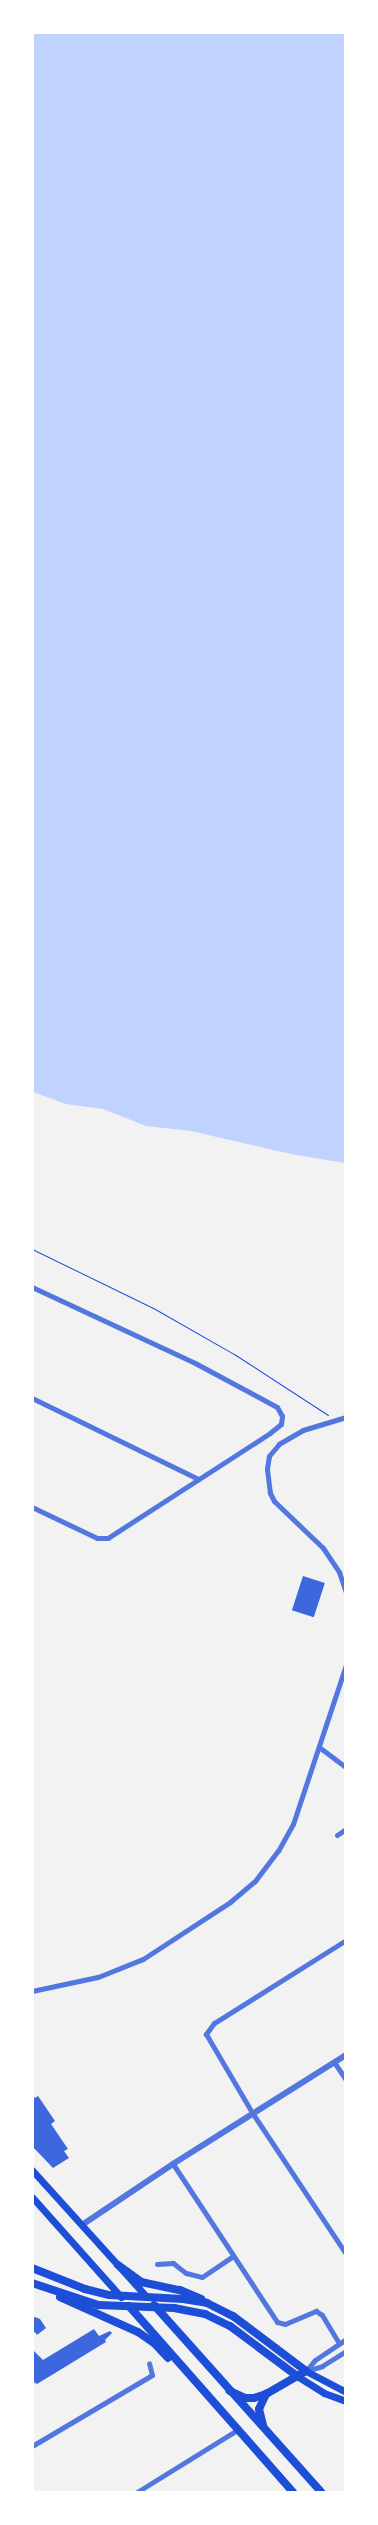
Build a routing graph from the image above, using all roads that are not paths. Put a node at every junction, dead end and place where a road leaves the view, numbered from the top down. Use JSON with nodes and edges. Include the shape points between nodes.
{"nodes":[{"id":1,"x":32,"y":1287,"type":"edge"},
{"id":2,"x":32,"y":1398,"type":"edge"},
{"id":3,"x":346,"y":1417,"type":"edge"},
{"id":4,"x":198,"y":1479,"type":"junction"},
{"id":5,"x":32,"y":1507,"type":"edge"},
{"id":6,"x":346,"y":1592,"type":"edge"},
{"id":7,"x":346,"y":1665,"type":"edge"},
{"id":8,"x":319,"y":1747,"type":"junction"},
{"id":9,"x":346,"y":1767,"type":"edge"},
{"id":10,"x":346,"y":1829,"type":"edge"},
{"id":11,"x":337,"y":1835,"type":"dead end"},
{"id":12,"x":346,"y":1940,"type":"edge"},
{"id":13,"x":32,"y":1991,"type":"edge"},
{"id":14,"x":346,"y":2054,"type":"edge"},
{"id":15,"x":334,"y":2062,"type":"junction"},
{"id":16,"x":346,"y":2080,"type":"edge"},
{"id":17,"x":253,"y":2114,"type":"junction"},
{"id":18,"x":173,"y":2164,"type":"junction"},
{"id":19,"x":32,"y":2170,"type":"edge"},
{"id":20,"x":32,"y":2197,"type":"edge"},
{"id":21,"x":82,"y":2225,"type":"junction"},
{"id":22,"x":346,"y":2254,"type":"edge"},
{"id":23,"x":232,"y":2257,"type":"junction"},
{"id":24,"x":157,"y":2264,"type":"dead end"},
{"id":25,"x":118,"y":2265,"type":"junction"},
{"id":26,"x":32,"y":2268,"type":"edge"},
{"id":27,"x":32,"y":2283,"type":"edge"},
{"id":28,"x":41,"y":2286,"type":"junction"},
{"id":29,"x":146,"y":2296,"type":"junction"},
{"id":30,"x":121,"y":2297,"type":"junction"},
{"id":31,"x":207,"y":2303,"type":"junction"},
{"id":32,"x":155,"y":2307,"type":"junction"},
{"id":33,"x":131,"y":2308,"type":"junction"},
{"id":34,"x":346,"y":2339,"type":"edge"},
{"id":35,"x":339,"y":2343,"type":"junction"},
{"id":36,"x":346,"y":2351,"type":"edge"},
{"id":37,"x":149,"y":2362,"type":"dead end"},
{"id":38,"x":306,"y":2371,"type":"junction"},
{"id":39,"x":297,"y":2376,"type":"junction"},
{"id":40,"x":194,"y":2382,"type":"junction"},
{"id":41,"x":230,"y":2391,"type":"junction"},
{"id":42,"x":346,"y":2392,"type":"edge"},
{"id":43,"x":266,"y":2394,"type":"junction"},
{"id":44,"x":346,"y":2401,"type":"edge"},
{"id":45,"x":237,"y":2430,"type":"junction"},
{"id":46,"x":265,"y":2430,"type":"junction"},
{"id":47,"x":32,"y":2446,"type":"edge"},
{"id":48,"x":137,"y":2492,"type":"edge"},
{"id":49,"x":293,"y":2492,"type":"edge"},
{"id":50,"x":321,"y":2492,"type":"edge"}],
"edges":[{"from":1,"to":4,"type":"street","via":[[195,1364],[276,1407],[282,1416],[281,1424]]},
{"from":2,"to":4,"type":"street"},
{"from":3,"to":6,"type":"street","via":[[303,1430],[280,1444],[269,1456],[267,1469],[274,1501],[323,1548],[339,1572]]},
{"from":4,"to":5,"type":"street","via":[[108,1538],[97,1538]]},
{"from":7,"to":8,"type":"street"},
{"from":8,"to":9,"type":"street"},
{"from":8,"to":13,"type":"street","via":[[288,1834],[261,1874],[237,1898],[137,1962],[98,1977]]},
{"from":10,"to":11,"type":"street"},
{"from":12,"to":17,"type":"street","via":[[214,2023],[206,2034]]},
{"from":14,"to":15,"type":"street"},
{"from":15,"to":16,"type":"street"},
{"from":15,"to":17,"type":"street"},
{"from":17,"to":18,"type":"street"},
{"from":17,"to":22,"type":"street"},
{"from":18,"to":21,"type":"street"},
{"from":18,"to":23,"type":"street"},
{"from":19,"to":21,"type":"main road"},
{"from":20,"to":30,"type":"main road"},
{"from":21,"to":25,"type":"main road"},
{"from":23,"to":24,"type":"street","via":[[202,2277],[186,2273],[173,2262]]},
{"from":23,"to":35,"type":"street","via":[[280,2324],[316,2311],[322,2315]]},
{"from":25,"to":29,"type":"main road"},
{"from":25,"to":31,"type":"main road","via":[[141,2282],[180,2290]]},
{"from":26,"to":30,"type":"main road","via":[[93,2292]]},
{"from":27,"to":28,"type":"main road"},
{"from":28,"to":33,"type":"main road","via":[[98,2305]]},
{"from":28,"to":40,"type":"main road","via":[[144,2336]]},
{"from":29,"to":30,"type":"main road"},
{"from":29,"to":31,"type":"main road"},
{"from":29,"to":32,"type":"main road"},
{"from":30,"to":33,"type":"main road"},
{"from":31,"to":38,"type":"main road","via":[[233,2316]]},
{"from":32,"to":33,"type":"main road"},
{"from":32,"to":39,"type":"main road","via":[[189,2309],[222,2321]]},
{"from":32,"to":41,"type":"main road"},
{"from":33,"to":40,"type":"main road"},
{"from":34,"to":35,"type":"street"},
{"from":35,"to":38,"type":"street","via":[[315,2360]]},
{"from":36,"to":38,"type":"street","via":[[322,2366]]},
{"from":37,"to":47,"type":"street","via":[[152,2374]]},
{"from":38,"to":39,"type":"main road"},
{"from":38,"to":42,"type":"main road"},
{"from":39,"to":43,"type":"main road"},
{"from":39,"to":44,"type":"main road","via":[[324,2393]]},
{"from":40,"to":45,"type":"main road"},
{"from":41,"to":43,"type":"main road","via":[[245,2398]]},
{"from":41,"to":46,"type":"main road"},
{"from":43,"to":46,"type":"main road","via":[[259,2411]]},
{"from":45,"to":48,"type":"street"},
{"from":45,"to":49,"type":"main road"},
{"from":46,"to":50,"type":"main road"}]}
